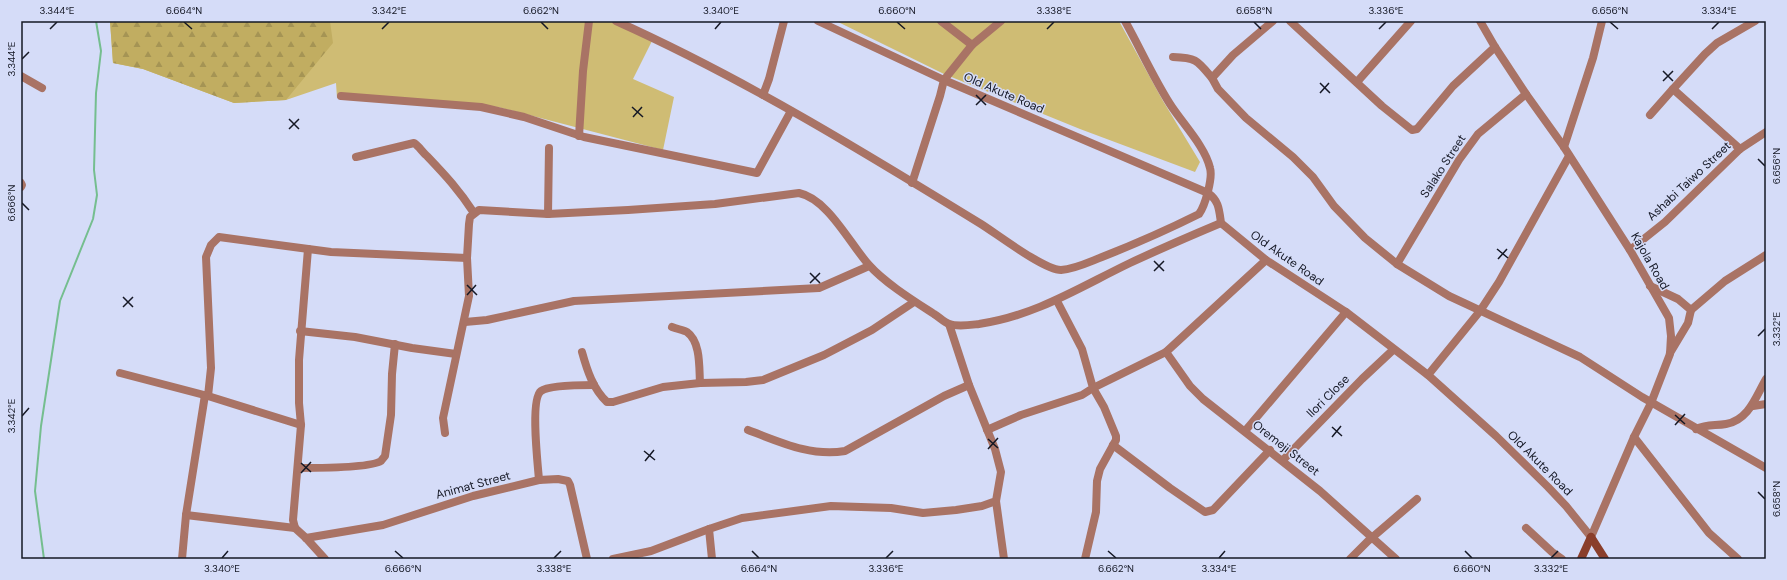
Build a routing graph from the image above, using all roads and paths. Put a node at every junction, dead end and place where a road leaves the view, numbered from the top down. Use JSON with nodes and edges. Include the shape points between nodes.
{"nodes":[{"id":1,"x":589,"y":21,"type":"edge"},
{"id":2,"x":616,"y":21,"type":"edge"},
{"id":3,"x":784,"y":21,"type":"edge"},
{"id":4,"x":818,"y":21,"type":"edge"},
{"id":5,"x":941,"y":21,"type":"edge"},
{"id":6,"x":1001,"y":21,"type":"edge"},
{"id":7,"x":1125,"y":21,"type":"edge"},
{"id":8,"x":1272,"y":21,"type":"edge"},
{"id":9,"x":1290,"y":21,"type":"edge"},
{"id":10,"x":1410,"y":21,"type":"edge"},
{"id":11,"x":1480,"y":21,"type":"edge"},
{"id":12,"x":1602,"y":21,"type":"edge"},
{"id":13,"x":1755,"y":21,"type":"edge"},
{"id":14,"x":972,"y":45,"type":"junction"},
{"id":15,"x":1495,"y":48,"type":"junction"},
{"id":16,"x":1173,"y":57,"type":"dead end"},
{"id":17,"x":21,"y":76,"type":"edge"},
{"id":18,"x":1212,"y":78,"type":"junction"},
{"id":19,"x":944,"y":80,"type":"junction"},
{"id":20,"x":1357,"y":82,"type":"junction"},
{"id":21,"x":42,"y":88,"type":"dead end"},
{"id":22,"x":1673,"y":89,"type":"junction"},
{"id":23,"x":1526,"y":94,"type":"junction"},
{"id":24,"x":762,"y":95,"type":"junction"},
{"id":25,"x":341,"y":96,"type":"dead end"},
{"id":26,"x":791,"y":111,"type":"junction"},
{"id":27,"x":1650,"y":115,"type":"dead end"},
{"id":28,"x":1766,"y":132,"type":"edge"},
{"id":29,"x":580,"y":136,"type":"junction"},
{"id":30,"x":1564,"y":147,"type":"junction"},
{"id":31,"x":549,"y":148,"type":"dead end"},
{"id":32,"x":1740,"y":149,"type":"junction"},
{"id":33,"x":1569,"y":156,"type":"junction"},
{"id":34,"x":356,"y":157,"type":"dead end"},
{"id":35,"x":21,"y":182,"type":"edge"},
{"id":36,"x":912,"y":183,"type":"junction"},
{"id":37,"x":21,"y":188,"type":"edge"},
{"id":38,"x":1208,"y":193,"type":"junction"},
{"id":39,"x":474,"y":213,"type":"junction"},
{"id":40,"x":548,"y":214,"type":"junction"},
{"id":41,"x":1221,"y":223,"type":"junction"},
{"id":42,"x":308,"y":249,"type":"junction"},
{"id":43,"x":1630,"y":250,"type":"junction"},
{"id":44,"x":1766,"y":255,"type":"edge"},
{"id":45,"x":467,"y":258,"type":"junction"},
{"id":46,"x":1266,"y":260,"type":"junction"},
{"id":47,"x":1397,"y":264,"type":"junction"},
{"id":48,"x":869,"y":266,"type":"junction"},
{"id":49,"x":1650,"y":286,"type":"junction"},
{"id":50,"x":1056,"y":301,"type":"junction"},
{"id":51,"x":914,"y":302,"type":"junction"},
{"id":52,"x":1691,"y":310,"type":"junction"},
{"id":53,"x":1480,"y":311,"type":"junction"},
{"id":54,"x":1346,"y":312,"type":"junction"},
{"id":55,"x":464,"y":322,"type":"junction"},
{"id":56,"x":949,"y":324,"type":"junction"},
{"id":57,"x":672,"y":328,"type":"dead end"},
{"id":58,"x":300,"y":331,"type":"junction"},
{"id":59,"x":395,"y":344,"type":"junction"},
{"id":60,"x":1394,"y":350,"type":"junction"},
{"id":61,"x":582,"y":352,"type":"dead end"},
{"id":62,"x":1166,"y":352,"type":"junction"},
{"id":63,"x":456,"y":354,"type":"junction"},
{"id":64,"x":1670,"y":354,"type":"junction"},
{"id":65,"x":120,"y":373,"type":"dead end"},
{"id":66,"x":1428,"y":375,"type":"junction"},
{"id":67,"x":1766,"y":379,"type":"edge"},
{"id":68,"x":700,"y":383,"type":"junction"},
{"id":69,"x":594,"y":385,"type":"junction"},
{"id":70,"x":969,"y":385,"type":"junction"},
{"id":71,"x":1093,"y":388,"type":"junction"},
{"id":72,"x":207,"y":396,"type":"junction"},
{"id":73,"x":1651,"y":403,"type":"junction"},
{"id":74,"x":1766,"y":404,"type":"edge"},
{"id":75,"x":1753,"y":406,"type":"junction"},
{"id":76,"x":301,"y":425,"type":"junction"},
{"id":77,"x":1696,"y":429,"type":"junction"},
{"id":78,"x":748,"y":430,"type":"dead end"},
{"id":79,"x":987,"y":430,"type":"junction"},
{"id":80,"x":1245,"y":431,"type":"junction"},
{"id":81,"x":445,"y":433,"type":"dead end"},
{"id":82,"x":1634,"y":438,"type":"junction"},
{"id":83,"x":1113,"y":445,"type":"junction"},
{"id":84,"x":1270,"y":450,"type":"junction"},
{"id":85,"x":1283,"y":460,"type":"junction"},
{"id":86,"x":298,"y":468,"type":"junction"},
{"id":87,"x":1766,"y":468,"type":"edge"},
{"id":88,"x":539,"y":480,"type":"junction"},
{"id":89,"x":1417,"y":499,"type":"dead end"},
{"id":90,"x":996,"y":501,"type":"junction"},
{"id":91,"x":186,"y":515,"type":"junction"},
{"id":92,"x":295,"y":528,"type":"junction"},
{"id":93,"x":1526,"y":528,"type":"dead end"},
{"id":94,"x":709,"y":529,"type":"junction"},
{"id":95,"x":1373,"y":537,"type":"junction"},
{"id":96,"x":1591,"y":537,"type":"junction"},
{"id":97,"x":306,"y":538,"type":"junction"},
{"id":98,"x":182,"y":559,"type":"edge"},
{"id":99,"x":325,"y":559,"type":"edge"},
{"id":100,"x":587,"y":559,"type":"edge"},
{"id":101,"x":613,"y":559,"type":"edge"},
{"id":102,"x":712,"y":559,"type":"edge"},
{"id":103,"x":1004,"y":559,"type":"edge"},
{"id":104,"x":1085,"y":559,"type":"edge"},
{"id":105,"x":1350,"y":559,"type":"edge"},
{"id":106,"x":1396,"y":559,"type":"edge"},
{"id":107,"x":1562,"y":559,"type":"edge"},
{"id":108,"x":1581,"y":559,"type":"edge"},
{"id":109,"x":1605,"y":559,"type":"edge"},
{"id":110,"x":1738,"y":559,"type":"edge"}],
"edges":[{"from":1,"to":29,"type":"street","via":[[583,71]]},
{"from":2,"to":24,"type":"street"},
{"from":3,"to":24,"type":"street","via":[[769,79]]},
{"from":4,"to":19,"type":"street","name":"Old Akute Road"},
{"from":5,"to":14,"type":"street"},
{"from":6,"to":14,"type":"street"},
{"from":7,"to":38,"type":"street","via":[[1170,103],[1206,156],[1211,169]]},
{"from":8,"to":18,"type":"street","via":[[1233,55]]},
{"from":9,"to":20,"type":"street"},
{"from":10,"to":20,"type":"street"},
{"from":11,"to":15,"type":"street","name":"Kajola Road"},
{"from":12,"to":30,"type":"street","via":[[1593,58]]},
{"from":13,"to":22,"type":"street","via":[[1717,43]]},
{"from":14,"to":19,"type":"street"},
{"from":15,"to":20,"type":"street","via":[[1453,86],[1417,128],[1412,130]]},
{"from":15,"to":23,"type":"street","name":"Kajola Road"},
{"from":16,"to":18,"type":"street","via":[[1198,61]]},
{"from":17,"to":21,"type":"street"},
{"from":18,"to":47,"type":"street","via":[[1218,89],[1246,118],[1313,177],[1334,206],[1365,238]]},
{"from":19,"to":36,"type":"street"},
{"from":19,"to":38,"type":"street","name":"Old Akute Road"},
{"from":22,"to":27,"type":"street"},
{"from":22,"to":32,"type":"street"},
{"from":23,"to":30,"type":"street","name":"Kajola Road"},
{"from":23,"to":47,"type":"street","name":"Salako Street","via":[[1478,134],[1459,160]]},
{"from":24,"to":26,"type":"street"},
{"from":25,"to":29,"type":"street","via":[[481,107],[524,117]]},
{"from":26,"to":29,"type":"street","via":[[757,173]]},
{"from":26,"to":36,"type":"street"},
{"from":28,"to":32,"type":"street","name":"Ashabi Taiwo Street"},
{"from":30,"to":33,"type":"street","name":"Kajola Road"},
{"from":31,"to":40,"type":"street"},
{"from":32,"to":43,"type":"street","name":"Ashabi Taiwo Street","via":[[1665,222]]},
{"from":33,"to":43,"type":"street","name":"Kajola Road"},
{"from":33,"to":53,"type":"street","via":[[1522,242]]},
{"from":34,"to":39,"type":"street","via":[[414,142],[455,186]]},
{"from":35,"to":37,"type":"street"},
{"from":36,"to":38,"type":"street","via":[[1015,247],[1059,270],[1073,268],[1152,237],[1199,214]]},
{"from":38,"to":41,"type":"street","name":"Old Akute Road","via":[[1219,204]]},
{"from":39,"to":40,"type":"street","via":[[479,210]]},
{"from":39,"to":45,"type":"street","via":[[470,217]]},
{"from":40,"to":48,"type":"street","via":[[715,204],[799,193],[814,199],[839,225]]},
{"from":41,"to":46,"type":"street","name":"Old Akute Road"},
{"from":41,"to":50,"type":"street","via":[[1129,264]]},
{"from":42,"to":45,"type":"street"},
{"from":42,"to":58,"type":"street"},
{"from":42,"to":72,"type":"street","via":[[219,237],[211,245],[206,257],[211,368]]},
{"from":43,"to":49,"type":"street","name":"Kajola Road"},
{"from":44,"to":52,"type":"street","via":[[1725,281]]},
{"from":45,"to":55,"type":"street","via":[[469,296]]},
{"from":46,"to":54,"type":"street","name":"Old Akute Road"},
{"from":46,"to":62,"type":"street"},
{"from":47,"to":53,"type":"street","via":[[1449,296]]},
{"from":48,"to":51,"type":"street"},
{"from":48,"to":55,"type":"street","via":[[819,288],[574,301],[487,320]]},
{"from":49,"to":52,"type":"street","via":[[1678,299]]},
{"from":49,"to":64,"type":"street","name":"Kajola Road","via":[[1669,318]]},
{"from":50,"to":56,"type":"street","via":[[994,322],[969,326]]},
{"from":50,"to":71,"type":"street","via":[[1082,349]]},
{"from":51,"to":56,"type":"street"},
{"from":51,"to":68,"type":"street","via":[[872,330],[824,356],[763,380]]},
{"from":52,"to":64,"type":"street","via":[[1688,323]]},
{"from":53,"to":66,"type":"street"},
{"from":53,"to":73,"type":"street","via":[[1580,358]]},
{"from":54,"to":60,"type":"street","name":"Old Akute Road"},
{"from":54,"to":80,"type":"street"},
{"from":55,"to":63,"type":"street"},
{"from":56,"to":70,"type":"street"},
{"from":57,"to":68,"type":"street","via":[[690,334],[698,355]]},
{"from":58,"to":59,"type":"street"},
{"from":58,"to":76,"type":"street"},
{"from":59,"to":63,"type":"street"},
{"from":59,"to":86,"type":"street","via":[[391,415],[385,456],[380,462],[373,463],[335,468]]},
{"from":60,"to":66,"type":"street","name":"Old Akute Road"},
{"from":60,"to":85,"type":"street","name":"Ilori Close"},
{"from":61,"to":69,"type":"street"},
{"from":62,"to":71,"type":"street"},
{"from":62,"to":80,"type":"street","name":"Oremeji Street","via":[[1190,386]]},
{"from":63,"to":81,"type":"street","via":[[443,418]]},
{"from":64,"to":73,"type":"street","name":"Kajola Road"},
{"from":65,"to":72,"type":"street"},
{"from":66,"to":96,"type":"street","name":"Old Akute Road","via":[[1543,482]]},
{"from":67,"to":75,"type":"street"},
{"from":68,"to":69,"type":"street","via":[[663,387],[613,402],[608,402]]},
{"from":69,"to":88,"type":"street","via":[[541,391],[537,397],[535,412]]},
{"from":70,"to":78,"type":"street","via":[[845,450],[833,453],[800,449]]},
{"from":70,"to":79,"type":"street"},
{"from":71,"to":79,"type":"street","via":[[1082,395],[1021,415]]},
{"from":71,"to":83,"type":"street","via":[[1116,436]]},
{"from":72,"to":76,"type":"street"},
{"from":72,"to":91,"type":"street"},
{"from":73,"to":77,"type":"street"},
{"from":73,"to":82,"type":"street","name":"Kajola Road"},
{"from":74,"to":75,"type":"street"},
{"from":75,"to":77,"type":"street","via":[[1729,424],[1709,424]]},
{"from":76,"to":86,"type":"street"},
{"from":77,"to":87,"type":"street"},
{"from":79,"to":90,"type":"street","via":[[1001,472]]},
{"from":80,"to":84,"type":"street","name":"Oremeji Street"},
{"from":82,"to":96,"type":"street","name":"Kajola Road"},
{"from":82,"to":110,"type":"street","via":[[1709,533]]},
{"from":83,"to":84,"type":"street","via":[[1205,512],[1213,510]]},
{"from":83,"to":104,"type":"street","via":[[1096,481],[1096,512]]},
{"from":84,"to":85,"type":"street","name":"Oremeji Street"},
{"from":85,"to":95,"type":"street","name":"Oremeji Street"},
{"from":86,"to":92,"type":"street","via":[[293,510]]},
{"from":88,"to":97,"type":"street","name":"Animat Street","via":[[473,496],[383,525]]},
{"from":88,"to":100,"type":"street","name":"Animat Street","via":[[558,478],[568,481]]},
{"from":89,"to":95,"type":"street"},
{"from":90,"to":94,"type":"street","via":[[982,506],[923,513],[891,508],[831,506],[742,518]]},
{"from":90,"to":103,"type":"street"},
{"from":91,"to":92,"type":"street"},
{"from":91,"to":98,"type":"street"},
{"from":92,"to":97,"type":"street"},
{"from":93,"to":107,"type":"street"},
{"from":94,"to":101,"type":"street","via":[[651,551]]},
{"from":94,"to":102,"type":"street"},
{"from":95,"to":105,"type":"street"},
{"from":95,"to":106,"type":"street","name":"Oremeji Street"},
{"from":96,"to":108,"type":"street"},
{"from":96,"to":109,"type":"street","name":"Old Akute Road"},
{"from":97,"to":99,"type":"street"}]}
